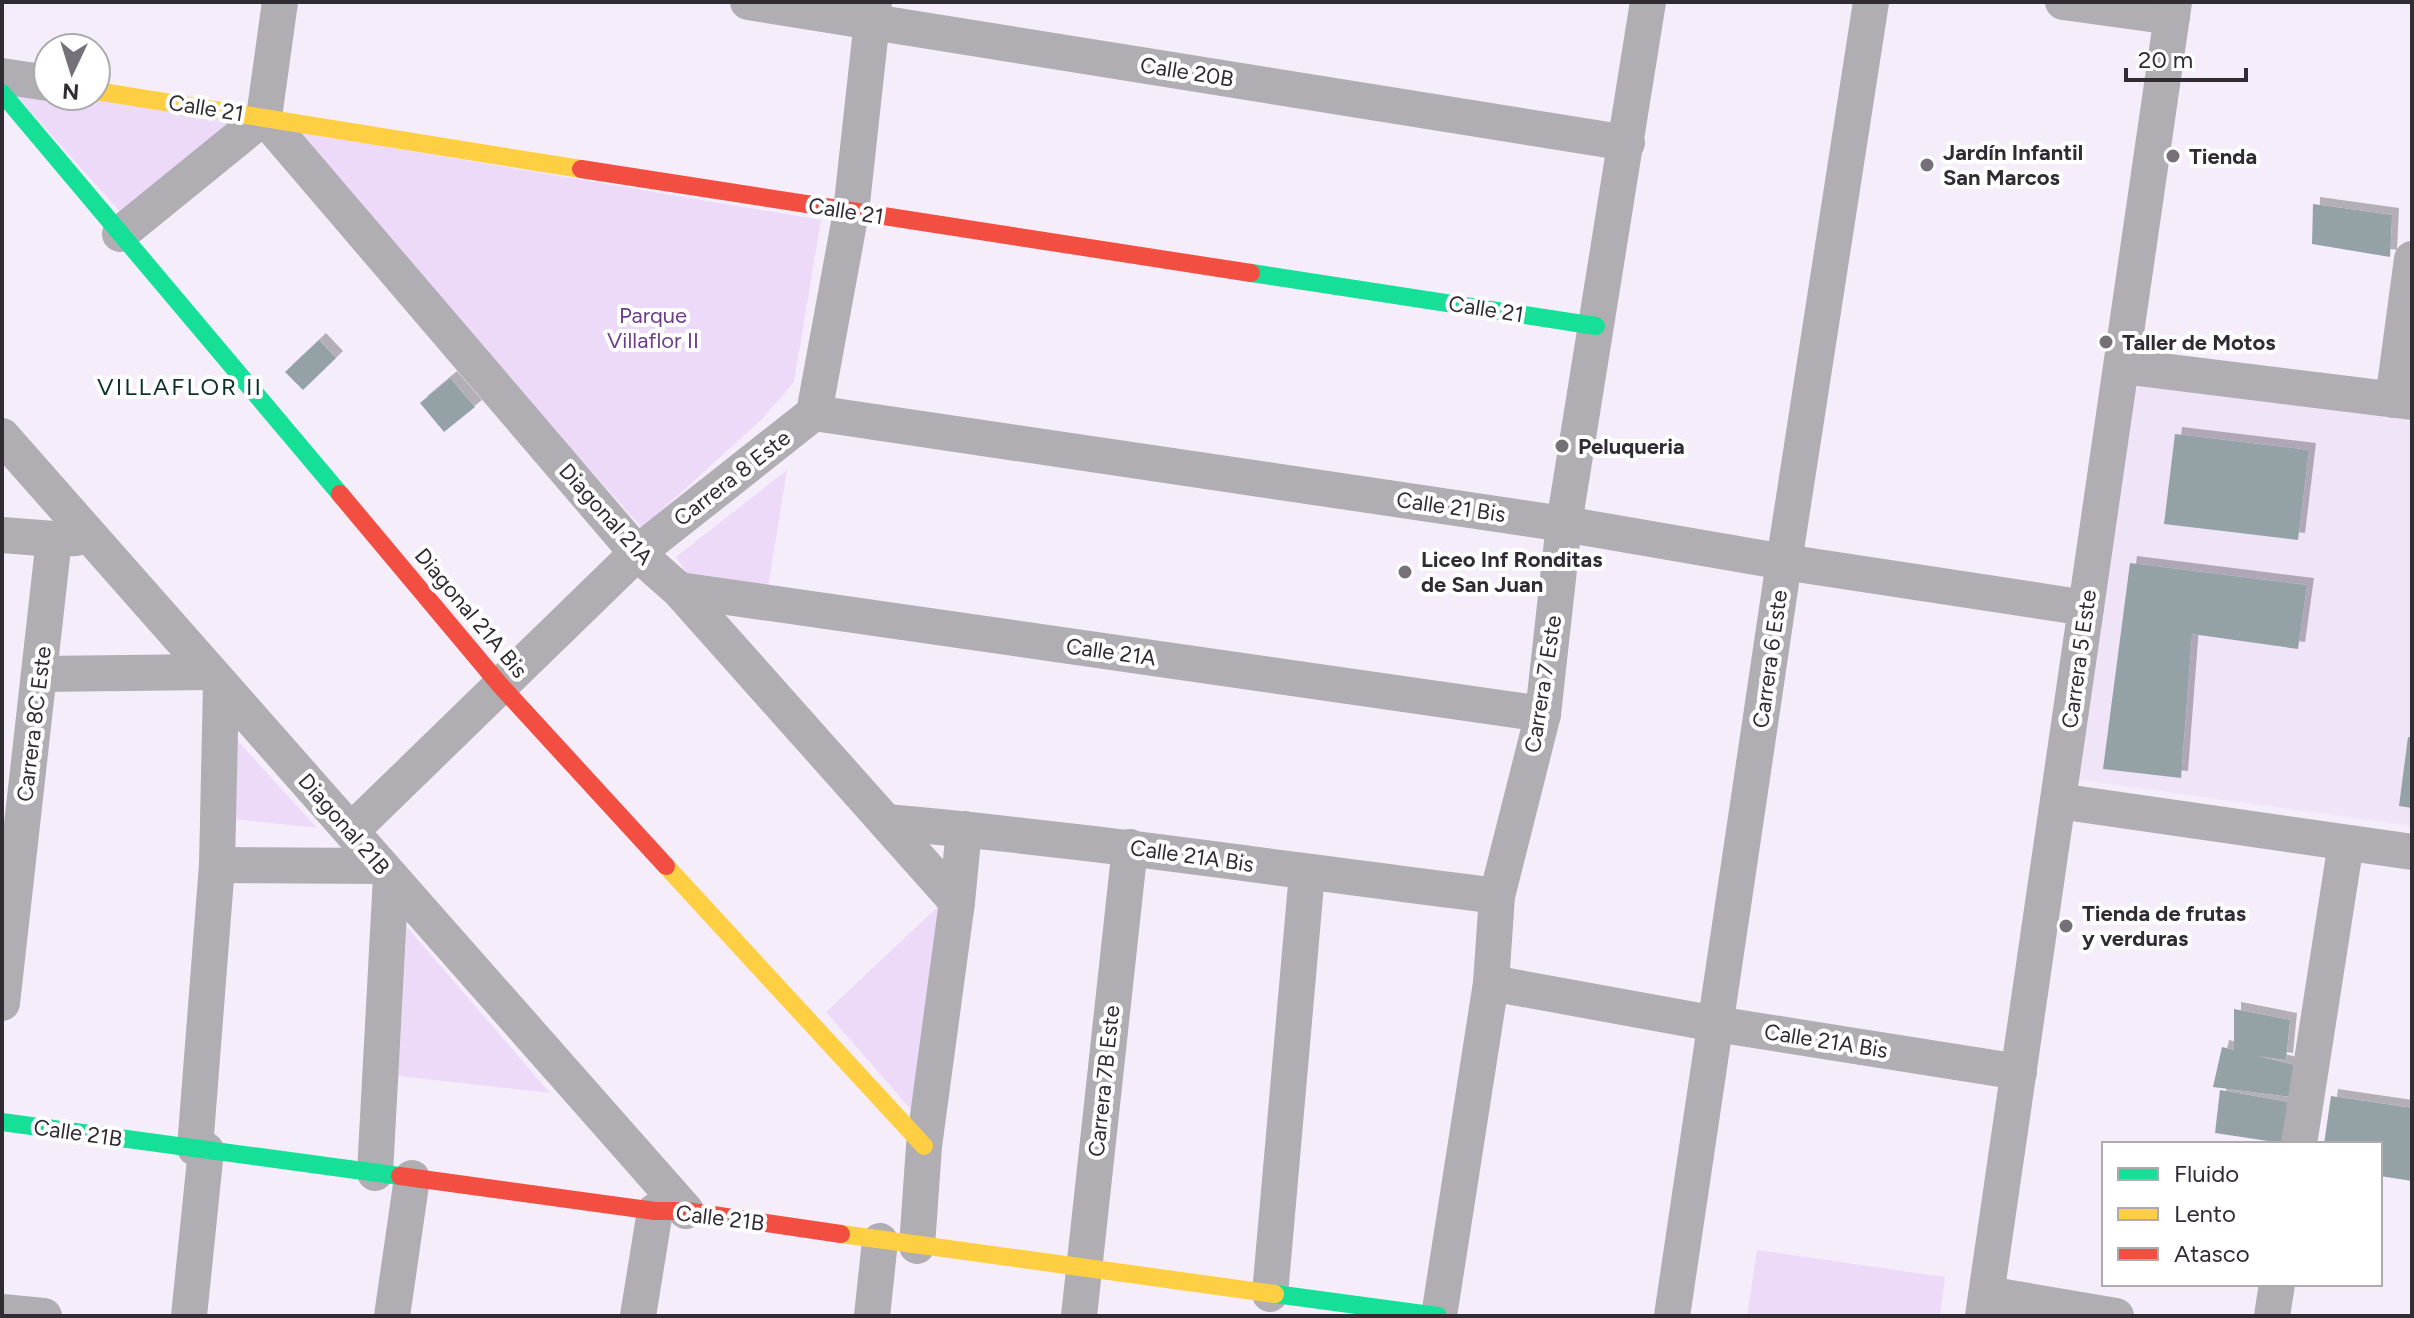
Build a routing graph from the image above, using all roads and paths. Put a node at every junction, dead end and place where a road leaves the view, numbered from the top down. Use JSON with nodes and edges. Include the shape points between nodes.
{"nodes":[{"id":1,"x":280,"y":2,"type":"edge"},
{"id":2,"x":748,"y":2,"type":"edge"},
{"id":3,"x":1648,"y":2,"type":"edge"},
{"id":4,"x":1871,"y":2,"type":"edge"},
{"id":5,"x":2063,"y":2,"type":"edge"},
{"id":6,"x":2173,"y":10,"type":"edge"},
{"id":7,"x":872,"y":11,"type":"edge"},
{"id":8,"x":2,"y":76,"type":"edge"},
{"id":9,"x":32,"y":81,"type":"edge"},
{"id":10,"x":2,"y":93,"type":"edge"},
{"id":11,"x":112,"y":93,"type":"edge"},
{"id":12,"x":264,"y":117,"type":"junction"},
{"id":13,"x":1627,"y":143,"type":"junction"},
{"id":14,"x":851,"y":212,"type":"junction"},
{"id":15,"x":120,"y":234,"type":"junction"},
{"id":16,"x":2412,"y":259,"type":"edge"},
{"id":17,"x":1596,"y":326,"type":"junction"},
{"id":18,"x":2122,"y":366,"type":"junction"},
{"id":19,"x":2402,"y":401,"type":"edge"},
{"id":20,"x":814,"y":413,"type":"junction"},
{"id":21,"x":2,"y":436,"type":"edge"},
{"id":22,"x":1564,"y":524,"type":"junction"},
{"id":23,"x":2,"y":535,"type":"edge"},
{"id":24,"x":91,"y":537,"type":"junction"},
{"id":25,"x":54,"y":539,"type":"junction"},
{"id":26,"x":637,"y":553,"type":"junction"},
{"id":27,"x":1784,"y":562,"type":"junction"},
{"id":28,"x":679,"y":590,"type":"junction"},
{"id":29,"x":2086,"y":608,"type":"junction"},
{"id":30,"x":40,"y":674,"type":"junction"},
{"id":31,"x":216,"y":678,"type":"junction"},
{"id":32,"x":500,"y":685,"type":"junction"},
{"id":33,"x":1543,"y":714,"type":"junction"},
{"id":34,"x":2058,"y":801,"type":"junction"},
{"id":35,"x":886,"y":822,"type":"junction"},
{"id":36,"x":964,"y":829,"type":"junction"},
{"id":37,"x":351,"y":831,"type":"junction"},
{"id":38,"x":2346,"y":843,"type":"junction"},
{"id":39,"x":1130,"y":847,"type":"junction"},
{"id":40,"x":2412,"y":852,"type":"edge"},
{"id":41,"x":217,"y":865,"type":"junction"},
{"id":42,"x":386,"y":871,"type":"junction"},
{"id":43,"x":1307,"y":873,"type":"junction"},
{"id":44,"x":1497,"y":896,"type":"junction"},
{"id":45,"x":957,"y":902,"type":"junction"},
{"id":46,"x":1491,"y":983,"type":"junction"},
{"id":47,"x":2,"y":1003,"type":"edge"},
{"id":48,"x":1716,"y":1024,"type":"junction"},
{"id":49,"x":2019,"y":1072,"type":"junction"},
{"id":50,"x":2,"y":1122,"type":"edge"},
{"id":51,"x":2299,"y":1142,"type":"edge"},
{"id":52,"x":924,"y":1146,"type":"junction"},
{"id":53,"x":200,"y":1149,"type":"junction"},
{"id":54,"x":375,"y":1173,"type":"junction"},
{"id":55,"x":412,"y":1178,"type":"junction"},
{"id":56,"x":670,"y":1211,"type":"junction"},
{"id":57,"x":880,"y":1241,"type":"junction"},
{"id":58,"x":917,"y":1246,"type":"junction"},
{"id":59,"x":1084,"y":1269,"type":"junction"},
{"id":60,"x":2277,"y":1286,"type":"edge"},
{"id":61,"x":1276,"y":1302,"type":"edge"},
{"id":62,"x":1985,"y":1305,"type":"edge"},
{"id":63,"x":2,"y":1312,"type":"edge"},
{"id":64,"x":44,"y":1316,"type":"edge"},
{"id":65,"x":189,"y":1316,"type":"edge"},
{"id":66,"x":392,"y":1316,"type":"edge"},
{"id":67,"x":638,"y":1316,"type":"edge"},
{"id":68,"x":872,"y":1316,"type":"edge"},
{"id":69,"x":1079,"y":1316,"type":"edge"},
{"id":70,"x":1438,"y":1316,"type":"edge"},
{"id":71,"x":1672,"y":1316,"type":"edge"},
{"id":72,"x":2116,"y":1316,"type":"edge"},
{"id":73,"x":2272,"y":1316,"type":"edge"}],
"edges":[{"from":1,"to":12,"type":"street"},
{"from":2,"to":7,"type":"street","name":"Calle 20B"},
{"from":3,"to":13,"type":"street","name":"Carrera 7 Este"},
{"from":4,"to":27,"type":"street","name":"Carrera 6 Este"},
{"from":5,"to":6,"type":"street"},
{"from":6,"to":18,"type":"street","name":"Carrera 5 Este"},
{"from":7,"to":13,"type":"street","name":"Calle 20B"},
{"from":7,"to":14,"type":"street"},
{"from":8,"to":9,"type":"street"},
{"from":10,"to":15,"type":"street","name":"Diagonal 21A Bis"},
{"from":11,"to":12,"type":"street","name":"Calle 21"},
{"from":12,"to":14,"type":"street","name":"Calle 21"},
{"from":12,"to":15,"type":"street"},
{"from":12,"to":26,"type":"street","name":"Diagonal 21A"},
{"from":13,"to":17,"type":"street","name":"Carrera 7 Este"},
{"from":14,"to":17,"type":"street","name":"Calle 21"},
{"from":14,"to":20,"type":"street"},
{"from":15,"to":32,"type":"street","name":"Diagonal 21A Bis"},
{"from":16,"to":19,"type":"street"},
{"from":17,"to":22,"type":"street","name":"Carrera 7 Este"},
{"from":18,"to":19,"type":"street"},
{"from":18,"to":29,"type":"street","name":"Carrera 5 Este"},
{"from":20,"to":22,"type":"street","name":"Calle 21 Bis"},
{"from":20,"to":26,"type":"street","name":"Carrera 8 Este"},
{"from":21,"to":24,"type":"street","name":"Diagonal 21B"},
{"from":22,"to":27,"type":"street","name":"Calle 21 Bis"},
{"from":22,"to":33,"type":"street","name":"Carrera 7 Este"},
{"from":23,"to":25,"type":"street"},
{"from":24,"to":25,"type":"street"},
{"from":24,"to":31,"type":"street","name":"Diagonal 21B"},
{"from":25,"to":30,"type":"street","name":"Carrera 8C Este"},
{"from":26,"to":28,"type":"street","name":"Diagonal 21A"},
{"from":26,"to":32,"type":"street","name":"Carrera 8 Este"},
{"from":27,"to":29,"type":"street","name":"Calle 21 Bis"},
{"from":27,"to":48,"type":"street","name":"Carrera 6 Este"},
{"from":28,"to":33,"type":"street","name":"Calle 21A"},
{"from":28,"to":35,"type":"street","name":"Diagonal 21A"},
{"from":29,"to":34,"type":"street","name":"Carrera 5 Este"},
{"from":30,"to":31,"type":"street"},
{"from":30,"to":47,"type":"street","name":"Carrera 8C Este"},
{"from":31,"to":37,"type":"street","name":"Diagonal 21B"},
{"from":31,"to":41,"type":"street"},
{"from":32,"to":37,"type":"street","name":"Carrera 8 Este"},
{"from":32,"to":52,"type":"street","name":"Diagonal 21A Bis"},
{"from":33,"to":44,"type":"street","name":"Carrera 7 Este"},
{"from":34,"to":38,"type":"street"},
{"from":34,"to":49,"type":"street","name":"Carrera 5 Este"},
{"from":35,"to":36,"type":"street","name":"Calle 21A Bis"},
{"from":35,"to":45,"type":"street","name":"Diagonal 21A"},
{"from":36,"to":39,"type":"street","name":"Calle 21A Bis"},
{"from":36,"to":45,"type":"street"},
{"from":37,"to":42,"type":"street","name":"Diagonal 21B"},
{"from":38,"to":40,"type":"street"},
{"from":38,"to":51,"type":"street"},
{"from":39,"to":43,"type":"street","name":"Calle 21A Bis"},
{"from":39,"to":59,"type":"street","name":"Carrera 7B Este"},
{"from":41,"to":42,"type":"street"},
{"from":41,"to":53,"type":"street"},
{"from":42,"to":54,"type":"street"},
{"from":42,"to":56,"type":"street","name":"Diagonal 21B"},
{"from":43,"to":44,"type":"street","name":"Calle 21A Bis"},
{"from":43,"to":61,"type":"street"},
{"from":44,"to":46,"type":"street","name":"Carrera 7 Este"},
{"from":45,"to":52,"type":"street"},
{"from":46,"to":48,"type":"street","name":"Calle 21A Bis"},
{"from":46,"to":70,"type":"street","name":"Carrera 7 Este"},
{"from":48,"to":49,"type":"street","name":"Calle 21A Bis"},
{"from":48,"to":71,"type":"street","name":"Carrera 6 Este"},
{"from":49,"to":62,"type":"street","name":"Carrera 5 Este"},
{"from":50,"to":53,"type":"street","name":"Calle 21B"},
{"from":52,"to":58,"type":"street"},
{"from":53,"to":54,"type":"street","name":"Calle 21B"},
{"from":53,"to":65,"type":"street"},
{"from":54,"to":55,"type":"street","name":"Calle 21B"},
{"from":55,"to":56,"type":"street","name":"Calle 21B"},
{"from":55,"to":66,"type":"street"},
{"from":56,"to":57,"type":"street","name":"Calle 21B"},
{"from":56,"to":67,"type":"street"},
{"from":57,"to":58,"type":"street","name":"Calle 21B"},
{"from":57,"to":68,"type":"street"},
{"from":58,"to":59,"type":"street","name":"Calle 21B"},
{"from":59,"to":61,"type":"street","name":"Calle 21B"},
{"from":59,"to":69,"type":"street","name":"Carrera 7B Este"},
{"from":60,"to":73,"type":"street"},
{"from":61,"to":70,"type":"street","name":"Calle 21B"},
{"from":62,"to":72,"type":"street"},
{"from":63,"to":64,"type":"street"}]}
